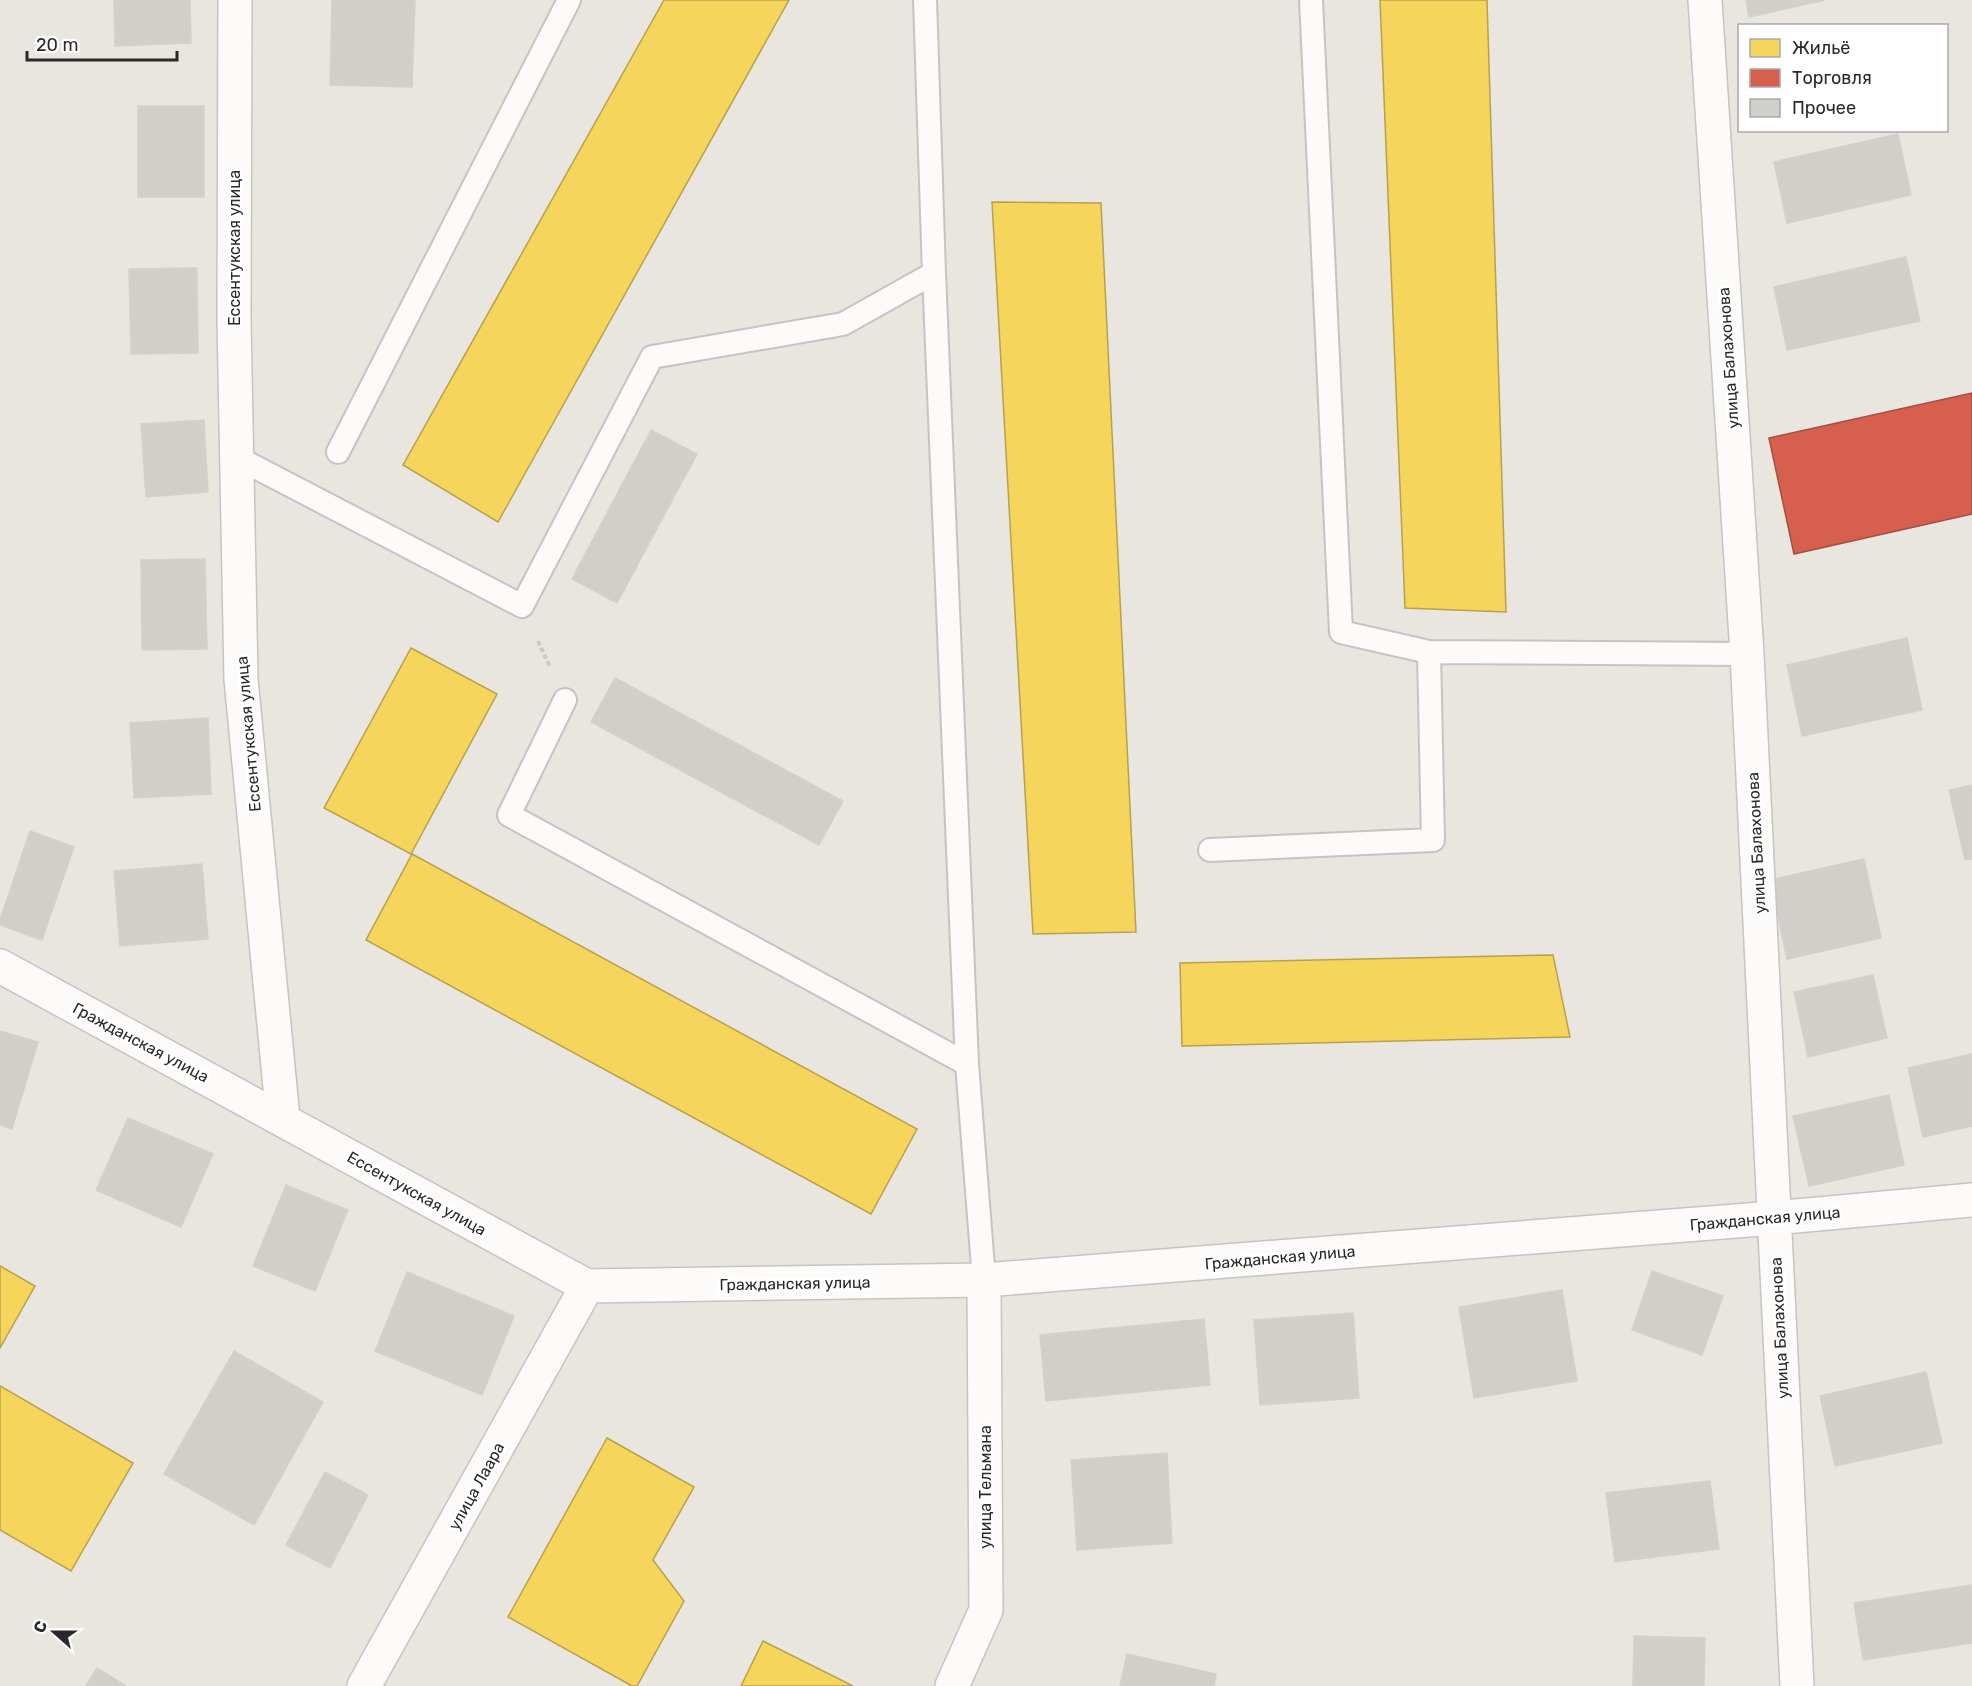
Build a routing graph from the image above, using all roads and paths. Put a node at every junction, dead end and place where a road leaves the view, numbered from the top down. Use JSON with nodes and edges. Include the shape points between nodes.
{"nodes":[{"id":1,"x":235,"y":0,"type":"edge"},
{"id":2,"x":569,"y":0,"type":"edge"},
{"id":3,"x":925,"y":0,"type":"edge"},
{"id":4,"x":1311,"y":0,"type":"edge"},
{"id":5,"x":1705,"y":0,"type":"edge"},
{"id":6,"x":934,"y":273,"type":"junction"},
{"id":7,"x":338,"y":452,"type":"dead end"},
{"id":8,"x":238,"y":458,"type":"junction"},
{"id":9,"x":522,"y":606,"type":"junction"},
{"id":10,"x":1429,"y":652,"type":"junction"},
{"id":11,"x":1748,"y":654,"type":"junction"},
{"id":12,"x":565,"y":700,"type":"joint"},
{"id":13,"x":1210,"y":850,"type":"dead end"},
{"id":14,"x":0,"y":966,"type":"edge"},
{"id":15,"x":967,"y":1064,"type":"junction"},
{"id":16,"x":283,"y":1119,"type":"junction"},
{"id":17,"x":1972,"y":1200,"type":"edge"},
{"id":18,"x":1774,"y":1218,"type":"junction"},
{"id":19,"x":984,"y":1280,"type":"junction"},
{"id":20,"x":587,"y":1286,"type":"junction"},
{"id":21,"x":364,"y":1686,"type":"edge"},
{"id":22,"x":952,"y":1686,"type":"edge"},
{"id":23,"x":1797,"y":1686,"type":"edge"}],
"edges":[{"from":1,"to":8,"type":"street","name":"Ессентукская улица","via":[[234,320]]},
{"from":2,"to":7,"type":"lane"},
{"from":3,"to":6,"type":"lane"},
{"from":4,"to":10,"type":"lane","via":[[1341,632]]},
{"from":5,"to":11,"type":"street","name":"улица Балахонова"},
{"from":6,"to":9,"type":"lane","via":[[843,324],[652,357]]},
{"from":6,"to":15,"type":"lane"},
{"from":8,"to":9,"type":"lane"},
{"from":8,"to":16,"type":"street","name":"Ессентукская улица","via":[[242,680]]},
{"from":9,"to":12,"type":"path"},
{"from":10,"to":11,"type":"lane"},
{"from":10,"to":13,"type":"lane","via":[[1433,840]]},
{"from":11,"to":18,"type":"street","name":"улица Балахонова"},
{"from":12,"to":15,"type":"lane","via":[[509,815]]},
{"from":14,"to":16,"type":"street","name":"Гражданская улица"},
{"from":15,"to":19,"type":"lane"},
{"from":16,"to":20,"type":"street","name":"Ессентукская улица"},
{"from":17,"to":18,"type":"street","name":"Гражданская улица"},
{"from":18,"to":19,"type":"street","name":"Гражданская улица"},
{"from":18,"to":23,"type":"street","name":"улица Балахонова"},
{"from":19,"to":20,"type":"street","name":"Гражданская улица"},
{"from":19,"to":22,"type":"street","name":"улица Тельмана","via":[[986,1610]]},
{"from":20,"to":21,"type":"street","name":"улица Лаара"}]}
